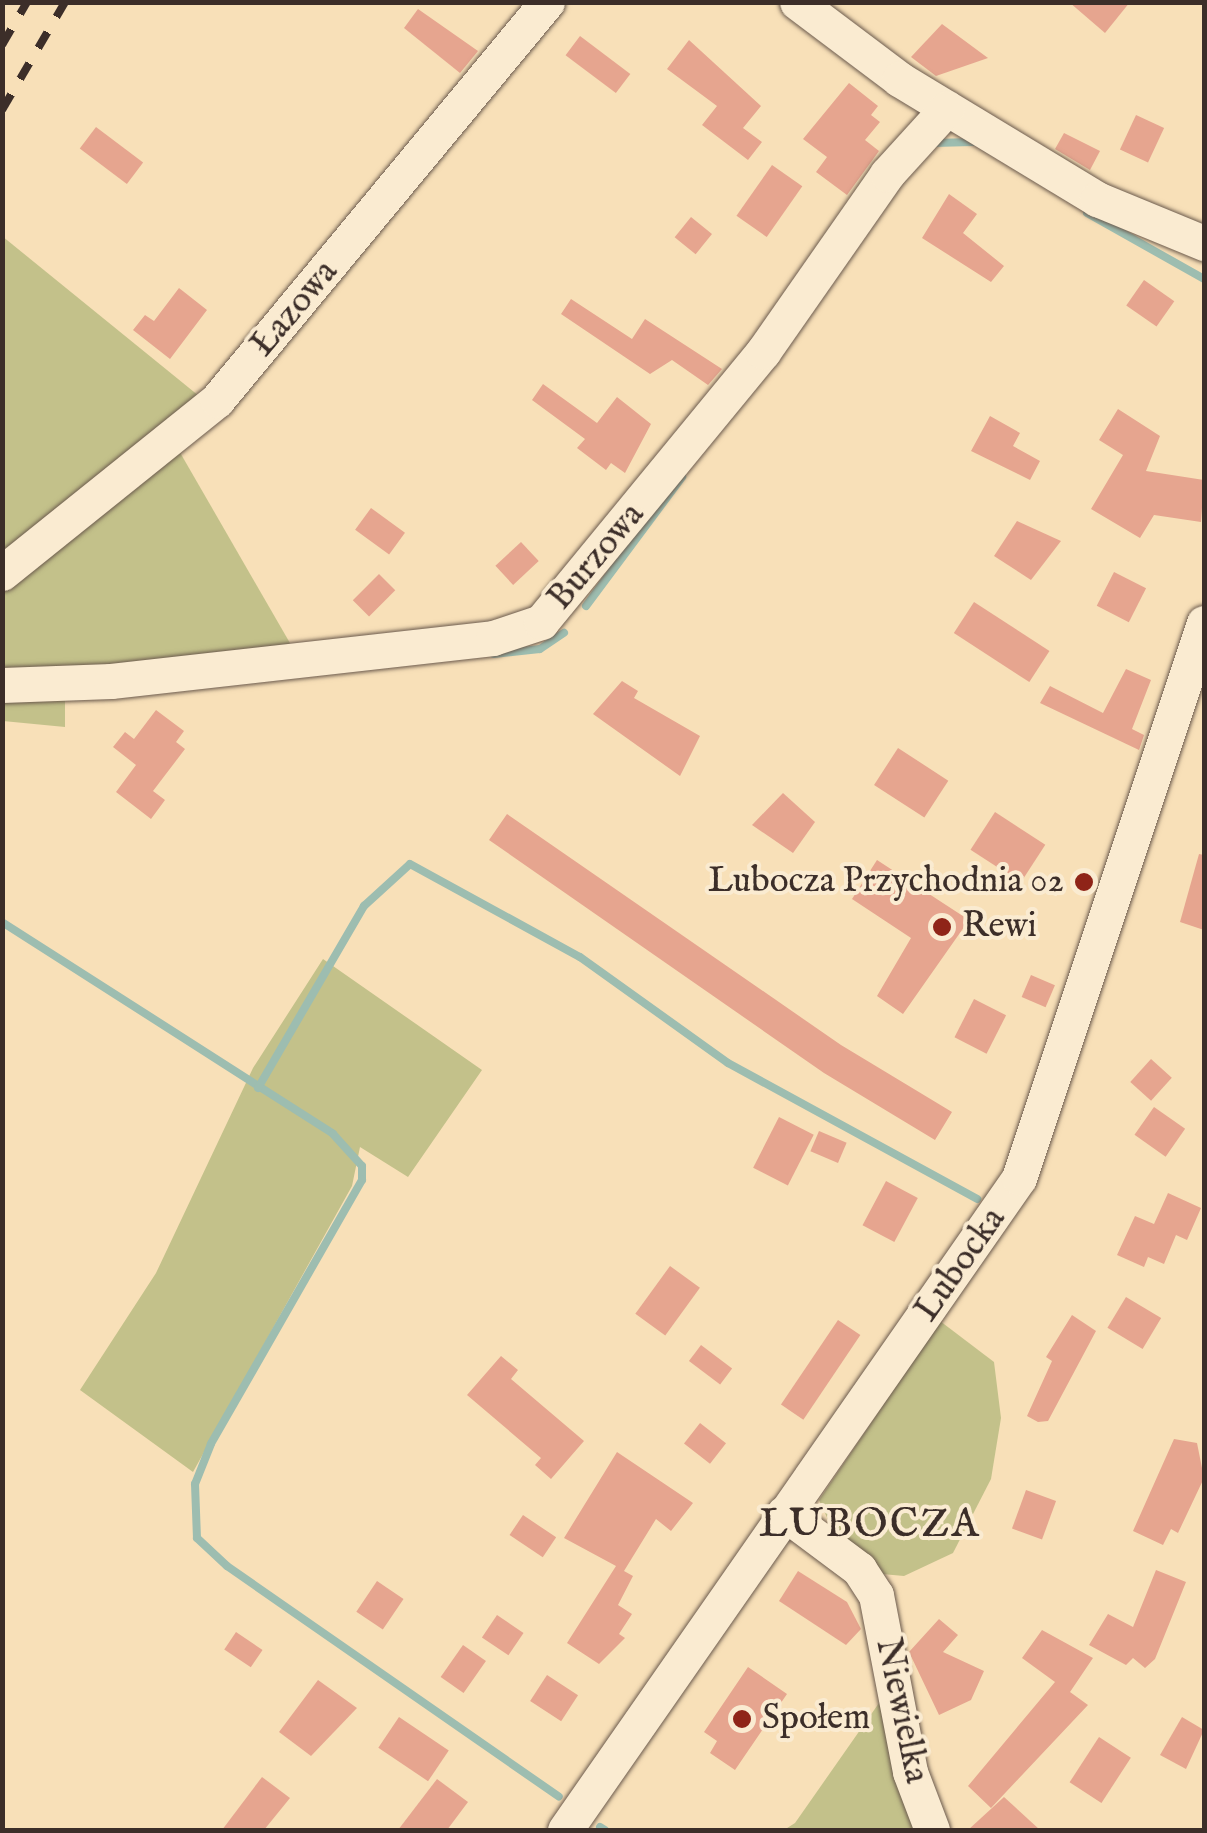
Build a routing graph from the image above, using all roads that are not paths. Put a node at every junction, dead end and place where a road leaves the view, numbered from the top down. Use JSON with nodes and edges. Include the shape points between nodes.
{"nodes":[{"id":1,"x":546,"y":2,"type":"edge"},
{"id":2,"x":797,"y":2,"type":"edge"},
{"id":3,"x":947,"y":108,"type":"junction"},
{"id":4,"x":1204,"y":243,"type":"edge"},
{"id":5,"x":2,"y":572,"type":"edge"},
{"id":6,"x":1204,"y":623,"type":"edge"},
{"id":7,"x":2,"y":684,"type":"edge"},
{"id":8,"x":784,"y":1514,"type":"junction"},
{"id":9,"x":565,"y":1830,"type":"edge"},
{"id":10,"x":932,"y":1830,"type":"edge"}],
"edges":[{"from":1,"to":5,"type":"street","name":"Łazowa","via":[[218,400]]},
{"from":2,"to":3,"type":"street"},
{"from":3,"to":4,"type":"street","via":[[1096,199]]},
{"from":3,"to":7,"type":"street","name":"Burzowa","via":[[887,174],[764,352],[541,622],[494,638],[111,682]]},
{"from":6,"to":8,"type":"street","name":"Lubocka","via":[[1019,1178]]},
{"from":8,"to":9,"type":"street","name":"Lubocka"},
{"from":8,"to":10,"type":"street","name":"Niewielka","via":[[859,1568],[876,1595],[910,1772]]}]}
